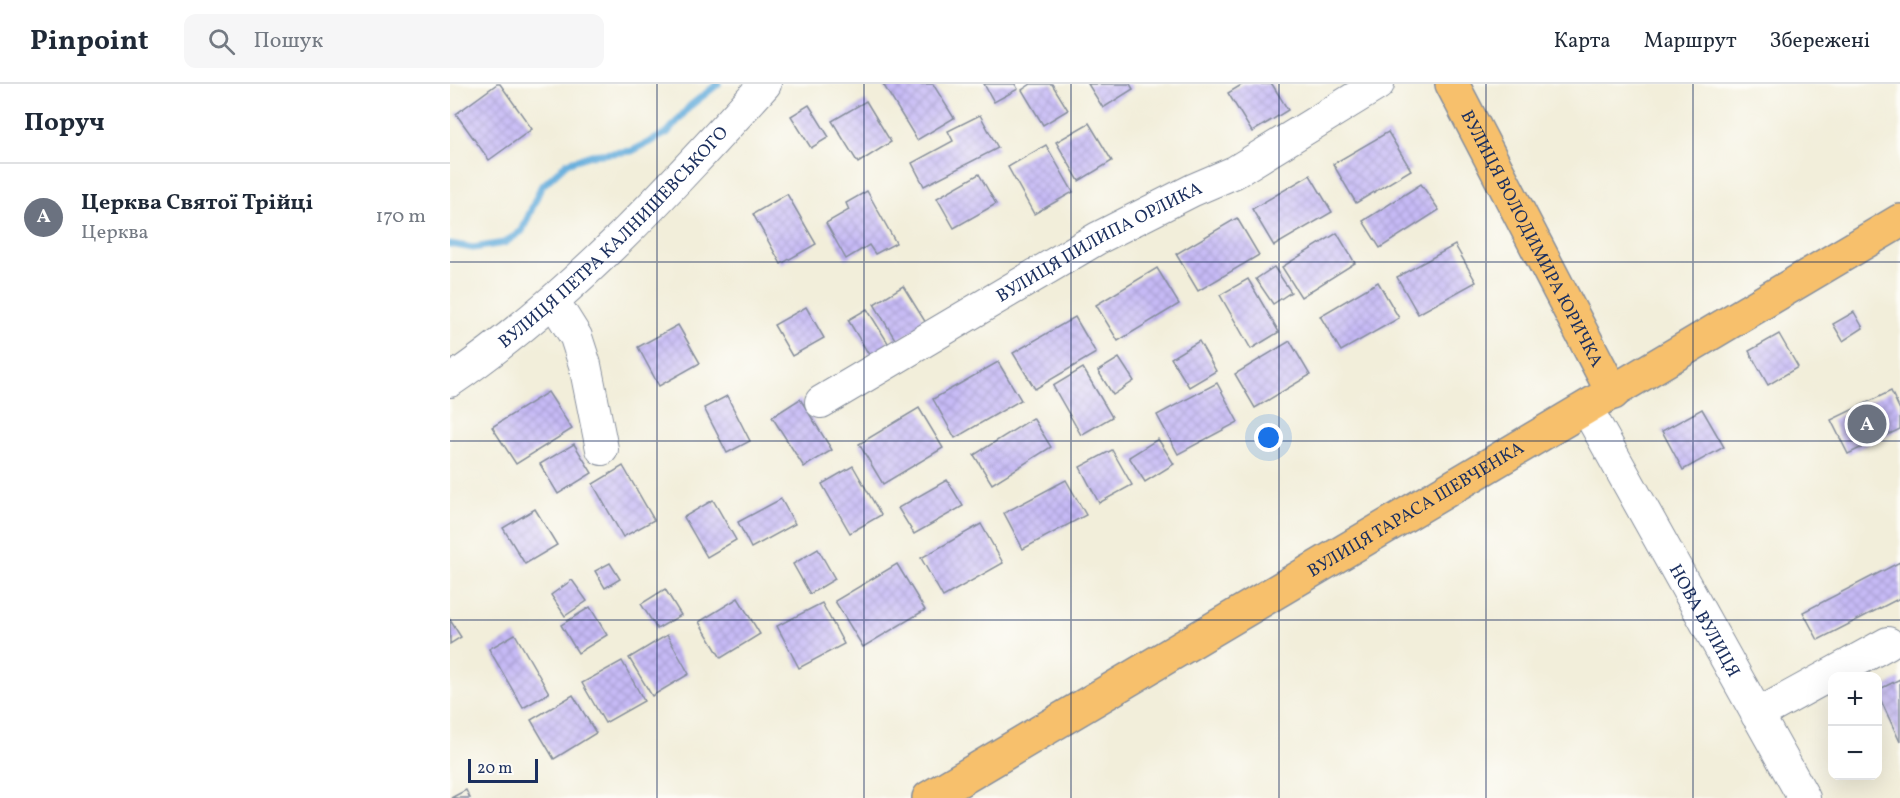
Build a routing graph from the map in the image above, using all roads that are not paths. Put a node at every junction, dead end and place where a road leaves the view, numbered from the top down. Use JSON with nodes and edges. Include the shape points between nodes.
{"nodes":[{"id":1,"x":765,"y":84,"type":"edge"},
{"id":2,"x":1378,"y":84,"type":"edge"},
{"id":3,"x":1452,"y":84,"type":"edge"},
{"id":4,"x":1900,"y":221,"type":"edge"},
{"id":5,"x":554,"y":302,"type":"junction"},
{"id":6,"x":451,"y":378,"type":"edge"},
{"id":7,"x":1600,"y":401,"type":"junction"},
{"id":8,"x":821,"y":402,"type":"dead end"},
{"id":9,"x":602,"y":449,"type":"dead end"},
{"id":10,"x":1888,"y":643,"type":"dead end"},
{"id":11,"x":1757,"y":715,"type":"junction"},
{"id":12,"x":929,"y":798,"type":"edge"},
{"id":13,"x":1804,"y":798,"type":"edge"}],
"edges":[{"from":1,"to":5,"type":"street","name":"ВУЛИЦЯ ПЕТРА КАЛНИШЕВСЬКОГО","via":[[669,191]]},
{"from":2,"to":8,"type":"street","name":"ВУЛИЦЯ ПИЛИПА ОРЛИКА","via":[[1235,172],[1098,238]]},
{"from":3,"to":7,"type":"main road","name":"ВУЛИЦЯ ВОЛОДИМИРА ЮРИЧКА"},
{"from":4,"to":7,"type":"main road","name":"ВУЛИЦЯ ТАРАСА ШЕВЧЕНКА"},
{"from":5,"to":6,"type":"street","name":"ВУЛИЦЯ ПЕТРА КАЛНИШЕВСЬКОГО"},
{"from":5,"to":9,"type":"street","via":[[579,346]]},
{"from":7,"to":11,"type":"street","name":"НОВА ВУЛИЦЯ","via":[[1606,443]]},
{"from":7,"to":12,"type":"main road","name":"ВУЛИЦЯ ТАРАСА ШЕВЧЕНКА"},
{"from":10,"to":11,"type":"street"},
{"from":11,"to":13,"type":"street","name":"НОВА ВУЛИЦЯ"}]}
